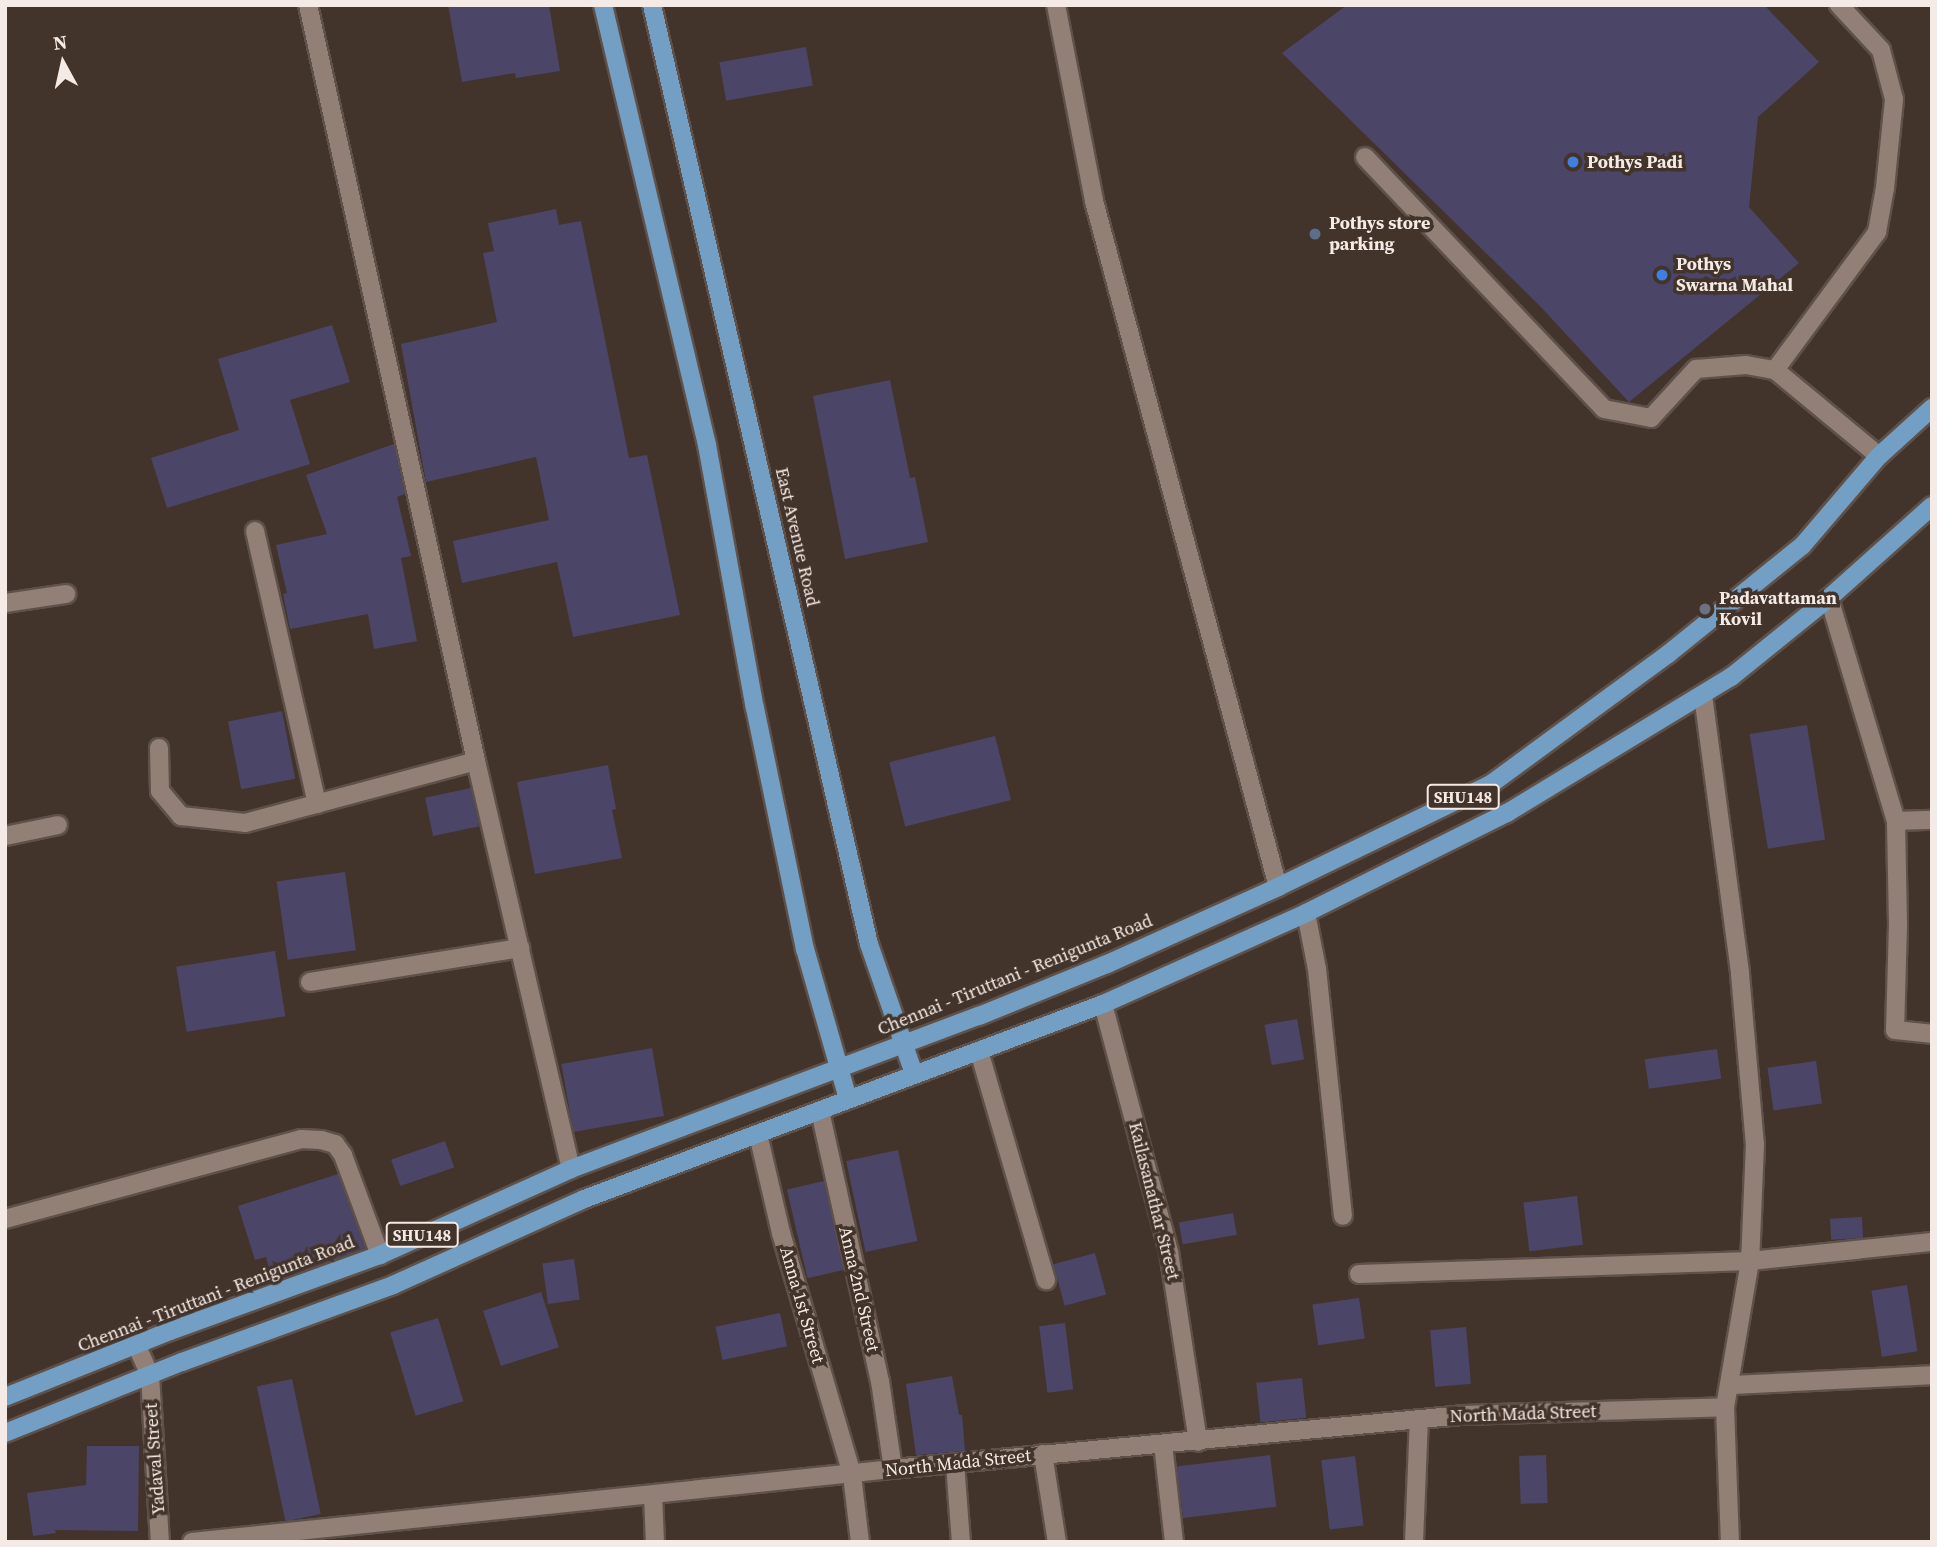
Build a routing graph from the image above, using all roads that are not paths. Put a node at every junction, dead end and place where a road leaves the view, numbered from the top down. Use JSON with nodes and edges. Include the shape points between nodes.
{"nodes":[{"id":1,"x":308,"y":5,"type":"edge"},
{"id":2,"x":603,"y":5,"type":"edge"},
{"id":3,"x":652,"y":5,"type":"edge"},
{"id":4,"x":1056,"y":5,"type":"edge"},
{"id":5,"x":1839,"y":5,"type":"edge"},
{"id":6,"x":1365,"y":157,"type":"dead end"},
{"id":7,"x":1774,"y":370,"type":"junction"},
{"id":8,"x":1932,"y":408,"type":"edge"},
{"id":9,"x":1879,"y":456,"type":"junction"},
{"id":10,"x":1932,"y":506,"type":"edge"},
{"id":11,"x":255,"y":531,"type":"dead end"},
{"id":12,"x":66,"y":594,"type":"dead end"},
{"id":13,"x":1829,"y":598,"type":"junction"},
{"id":14,"x":5,"y":603,"type":"edge"},
{"id":15,"x":1703,"y":695,"type":"junction"},
{"id":16,"x":159,"y":748,"type":"dead end"},
{"id":17,"x":476,"y":761,"type":"junction"},
{"id":18,"x":317,"y":804,"type":"junction"},
{"id":19,"x":1932,"y":820,"type":"edge"},
{"id":20,"x":1896,"y":821,"type":"junction"},
{"id":21,"x":58,"y":825,"type":"dead end"},
{"id":22,"x":5,"y":836,"type":"edge"},
{"id":23,"x":1278,"y":887,"type":"junction"},
{"id":24,"x":1306,"y":913,"type":"junction"},
{"id":25,"x":520,"y":948,"type":"junction"},
{"id":26,"x":310,"y":982,"type":"dead end"},
{"id":27,"x":1103,"y":1004,"type":"junction"},
{"id":28,"x":1932,"y":1034,"type":"edge"},
{"id":29,"x":903,"y":1042,"type":"junction"},
{"id":30,"x":979,"y":1051,"type":"junction"},
{"id":31,"x":837,"y":1069,"type":"junction"},
{"id":32,"x":914,"y":1073,"type":"junction"},
{"id":33,"x":848,"y":1099,"type":"junction"},
{"id":34,"x":820,"y":1111,"type":"junction"},
{"id":35,"x":758,"y":1134,"type":"junction"},
{"id":36,"x":571,"y":1169,"type":"junction"},
{"id":37,"x":1343,"y":1216,"type":"dead end"},
{"id":38,"x":5,"y":1219,"type":"edge"},
{"id":39,"x":1932,"y":1242,"type":"edge"},
{"id":40,"x":380,"y":1255,"type":"junction"},
{"id":41,"x":1750,"y":1261,"type":"junction"},
{"id":42,"x":1359,"y":1274,"type":"dead end"},
{"id":43,"x":1046,"y":1280,"type":"dead end"},
{"id":44,"x":136,"y":1345,"type":"junction"},
{"id":45,"x":1932,"y":1375,"type":"edge"},
{"id":46,"x":150,"y":1376,"type":"junction"},
{"id":47,"x":1731,"y":1385,"type":"junction"},
{"id":48,"x":5,"y":1397,"type":"edge"},
{"id":49,"x":1725,"y":1407,"type":"junction"},
{"id":50,"x":1419,"y":1419,"type":"junction"},
{"id":51,"x":5,"y":1433,"type":"edge"},
{"id":52,"x":1198,"y":1442,"type":"junction"},
{"id":53,"x":1163,"y":1444,"type":"junction"},
{"id":54,"x":1043,"y":1454,"type":"junction"},
{"id":55,"x":955,"y":1463,"type":"junction"},
{"id":56,"x":893,"y":1469,"type":"junction"},
{"id":57,"x":852,"y":1475,"type":"junction"},
{"id":58,"x":653,"y":1495,"type":"junction"},
{"id":59,"x":160,"y":1542,"type":"edge"},
{"id":60,"x":192,"y":1542,"type":"edge"},
{"id":61,"x":654,"y":1542,"type":"edge"},
{"id":62,"x":860,"y":1542,"type":"edge"},
{"id":63,"x":961,"y":1542,"type":"edge"},
{"id":64,"x":1057,"y":1542,"type":"edge"},
{"id":65,"x":1174,"y":1542,"type":"edge"},
{"id":66,"x":1414,"y":1542,"type":"edge"},
{"id":67,"x":1730,"y":1542,"type":"edge"}],
"edges":[{"from":1,"to":17,"type":"street"},
{"from":2,"to":31,"type":"main road","via":[[707,445],[797,909]]},
{"from":3,"to":29,"type":"main road","name":"East Avenue Road","via":[[869,944]]},
{"from":4,"to":23,"type":"street","via":[[1094,201]]},
{"from":5,"to":7,"type":"street","via":[[1881,50],[1894,99],[1885,188],[1877,232]]},
{"from":6,"to":7,"type":"street","via":[[1604,410],[1651,418],[1696,369],[1746,365]]},
{"from":7,"to":9,"type":"street"},
{"from":8,"to":9,"type":"main road","name":"Chennai - Tiruttani - Renigunta Road","number":"SHU148"},
{"from":9,"to":23,"type":"main road","name":"Chennai - Tiruttani - Renigunta Road","number":"SHU148","via":[[1801,546],[1668,654],[1491,784]]},
{"from":10,"to":13,"type":"main road","number":"SHU148"},
{"from":11,"to":18,"type":"street"},
{"from":12,"to":14,"type":"street"},
{"from":13,"to":15,"type":"main road","number":"SHU148"},
{"from":13,"to":20,"type":"street"},
{"from":15,"to":24,"type":"main road","number":"SHU148","via":[[1507,813]]},
{"from":15,"to":41,"type":"street","via":[[1740,974],[1755,1144]]},
{"from":16,"to":18,"type":"street","via":[[160,791],[181,816],[245,823]]},
{"from":17,"to":18,"type":"street"},
{"from":17,"to":25,"type":"street"},
{"from":19,"to":20,"type":"street"},
{"from":20,"to":28,"type":"street","via":[[1895,1030]]},
{"from":21,"to":22,"type":"street"},
{"from":23,"to":29,"type":"main road","name":"Chennai - Tiruttani - Renigunta Road","number":"SHU148","via":[[1107,964]]},
{"from":24,"to":27,"type":"main road","number":"SHU148"},
{"from":24,"to":37,"type":"street","via":[[1317,969]]},
{"from":25,"to":26,"type":"street"},
{"from":25,"to":36,"type":"street"},
{"from":27,"to":30,"type":"main road","number":"SHU148"},
{"from":27,"to":52,"type":"street","name":"Kailasanathar Street","via":[[1170,1252]]},
{"from":29,"to":31,"type":"main road","name":"Chennai - Tiruttani - Renigunta Road","number":"SHU148"},
{"from":29,"to":32,"type":"main road","name":"East Avenue Road"},
{"from":30,"to":32,"type":"main road","number":"SHU148"},
{"from":30,"to":43,"type":"street"},
{"from":31,"to":33,"type":"main road"},
{"from":31,"to":36,"type":"main road","name":"Chennai - Tiruttani - Renigunta Road","number":"SHU148"},
{"from":32,"to":33,"type":"main road","number":"SHU148"},
{"from":33,"to":34,"type":"main road","number":"SHU148"},
{"from":34,"to":35,"type":"main road","number":"SHU148"},
{"from":34,"to":56,"type":"street","name":"Anna 2nd Street","via":[[880,1381]]},
{"from":35,"to":46,"type":"main road","number":"SHU148","via":[[584,1199],[393,1285]]},
{"from":35,"to":57,"type":"street","name":"Anna 1st Street","via":[[781,1233]]},
{"from":36,"to":40,"type":"main road","name":"Chennai - Tiruttani - Renigunta Road","number":"SHU148"},
{"from":38,"to":40,"type":"street","via":[[301,1139],[321,1140],[335,1144],[343,1155]]},
{"from":39,"to":41,"type":"street"},
{"from":40,"to":44,"type":"main road","name":"Chennai - Tiruttani - Renigunta Road","number":"SHU148"},
{"from":41,"to":42,"type":"street"},
{"from":41,"to":47,"type":"street"},
{"from":44,"to":46,"type":"street"},
{"from":44,"to":48,"type":"main road","name":"Chennai - Tiruttani - Renigunta Road","number":"SHU148"},
{"from":45,"to":47,"type":"street"},
{"from":46,"to":51,"type":"main road","number":"SHU148"},
{"from":46,"to":59,"type":"street","name":"Yadaval Street"},
{"from":47,"to":49,"type":"street"},
{"from":49,"to":50,"type":"street","name":"North Mada Street"},
{"from":49,"to":67,"type":"street"},
{"from":50,"to":52,"type":"street","name":"North Mada Street"},
{"from":50,"to":66,"type":"street"},
{"from":52,"to":53,"type":"street","name":"North Mada Street"},
{"from":53,"to":54,"type":"street","name":"North Mada Street"},
{"from":53,"to":65,"type":"street"},
{"from":54,"to":55,"type":"street","name":"North Mada Street"},
{"from":54,"to":64,"type":"street"},
{"from":55,"to":56,"type":"street","name":"North Mada Street"},
{"from":55,"to":63,"type":"street"},
{"from":56,"to":57,"type":"street","name":"North Mada Street"},
{"from":57,"to":58,"type":"street","name":"North Mada Street"},
{"from":57,"to":62,"type":"street","name":"Anna 1st Street"},
{"from":58,"to":60,"type":"street","name":"North Mada Street"},
{"from":58,"to":61,"type":"street"}]}
